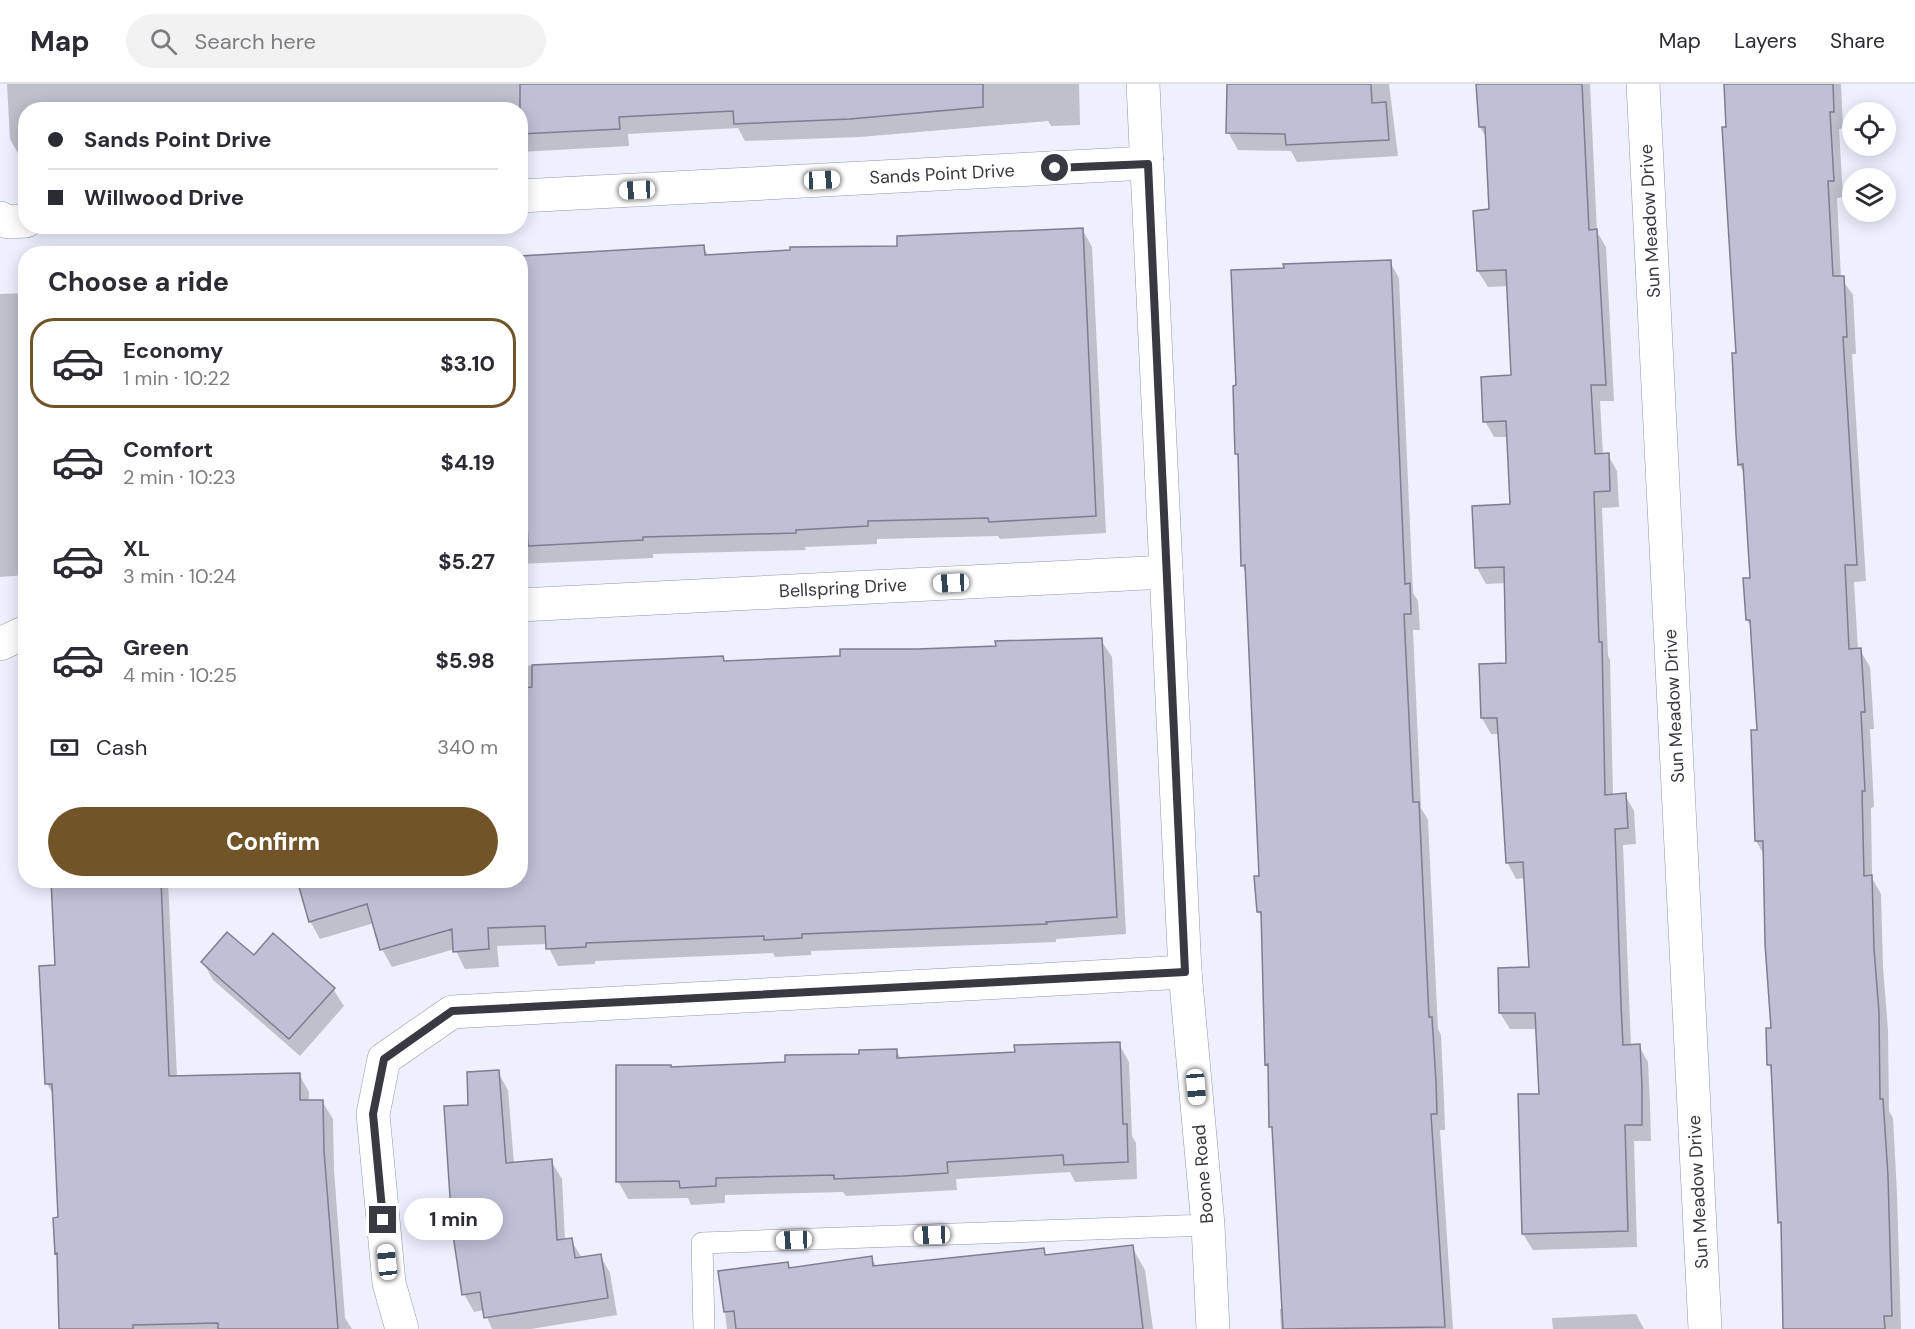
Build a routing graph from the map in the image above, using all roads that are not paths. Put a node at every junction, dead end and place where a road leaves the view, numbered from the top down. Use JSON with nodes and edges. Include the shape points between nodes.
{"nodes":[{"id":1,"x":1143,"y":84,"type":"edge"},
{"id":2,"x":1643,"y":84,"type":"edge"},
{"id":3,"x":1148,"y":164,"type":"junction"},
{"id":4,"x":528,"y":196,"type":"edge"},
{"id":5,"x":0,"y":218,"type":"edge"},
{"id":6,"x":18,"y":221,"type":"edge"},
{"id":7,"x":1166,"y":572,"type":"junction"},
{"id":8,"x":528,"y":605,"type":"edge"},
{"id":9,"x":18,"y":636,"type":"edge"},
{"id":10,"x":0,"y":644,"type":"edge"},
{"id":11,"x":1185,"y":972,"type":"junction"},
{"id":12,"x":1208,"y":1225,"type":"junction"},
{"id":13,"x":402,"y":1329,"type":"edge"},
{"id":14,"x":704,"y":1329,"type":"edge"},
{"id":15,"x":1213,"y":1329,"type":"edge"},
{"id":16,"x":1705,"y":1329,"type":"edge"}],
"edges":[{"from":1,"to":3,"type":"street","name":"Boone Road"},
{"from":2,"to":16,"type":"street","name":"Sun Meadow Drive"},
{"from":3,"to":4,"type":"street","name":"Sands Point Drive"},
{"from":3,"to":7,"type":"street","name":"Boone Road"},
{"from":5,"to":6,"type":"street"},
{"from":7,"to":8,"type":"street","name":"Bellspring Drive"},
{"from":7,"to":11,"type":"street","name":"Boone Road"},
{"from":9,"to":10,"type":"street"},
{"from":11,"to":12,"type":"street","name":"Boone Road"},
{"from":11,"to":13,"type":"street","via":[[452,1011],[384,1059],[373,1114],[389,1283]]},
{"from":12,"to":14,"type":"lane","via":[[702,1243]]},
{"from":12,"to":15,"type":"street","name":"Boone Road"}]}
